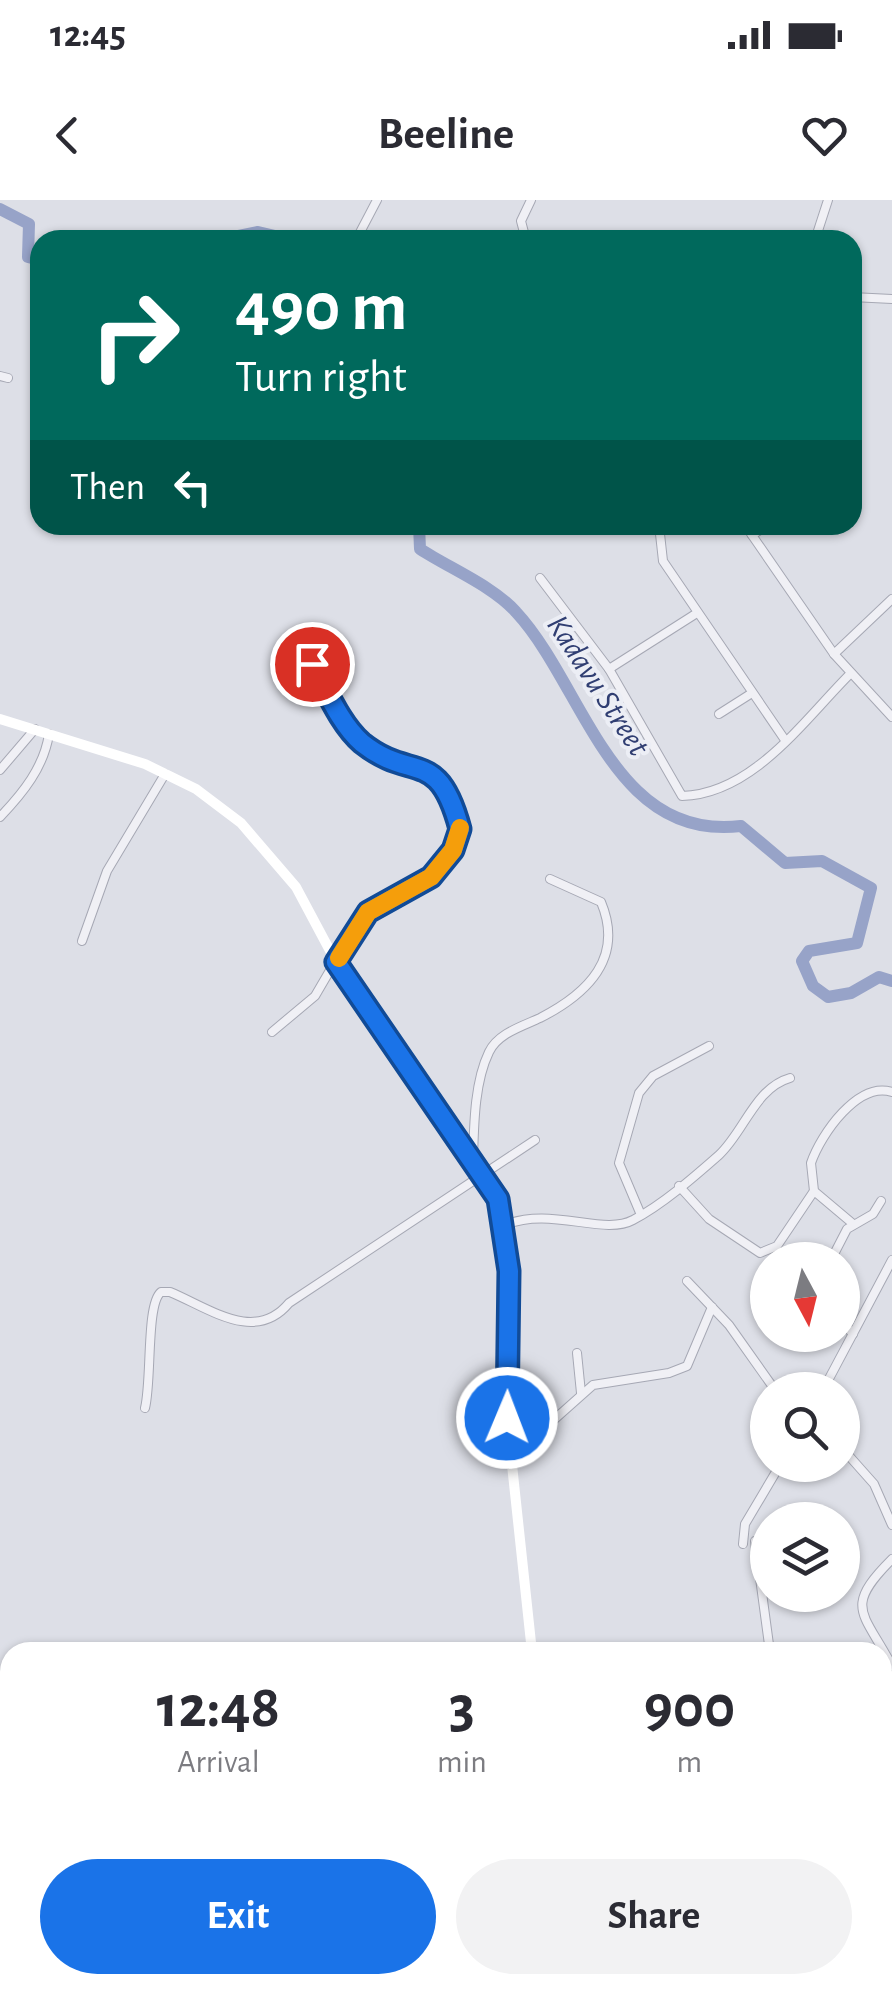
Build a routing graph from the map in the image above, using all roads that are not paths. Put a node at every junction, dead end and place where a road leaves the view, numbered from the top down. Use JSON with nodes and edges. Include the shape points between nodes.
{"nodes":[{"id":1,"x":377,"y":200,"type":"edge"},
{"id":2,"x":532,"y":200,"type":"edge"},
{"id":3,"x":828,"y":200,"type":"edge"},
{"id":4,"x":361,"y":230,"type":"edge"},
{"id":5,"x":523,"y":230,"type":"edge"},
{"id":6,"x":819,"y":230,"type":"edge"},
{"id":7,"x":862,"y":298,"type":"edge"},
{"id":8,"x":892,"y":299,"type":"edge"},
{"id":9,"x":659,"y":535,"type":"edge"},
{"id":10,"x":752,"y":535,"type":"edge"},
{"id":11,"x":540,"y":578,"type":"dead end"},
{"id":12,"x":892,"y":599,"type":"edge"},
{"id":13,"x":697,"y":613,"type":"junction"},
{"id":14,"x":834,"y":654,"type":"junction"},
{"id":15,"x":312,"y":664,"type":"dead end"},
{"id":16,"x":609,"y":669,"type":"junction"},
{"id":17,"x":850,"y":674,"type":"junction"},
{"id":18,"x":752,"y":693,"type":"junction"},
{"id":19,"x":719,"y":714,"type":"dead end"},
{"id":20,"x":892,"y":717,"type":"edge"},
{"id":21,"x":0,"y":719,"type":"edge"},
{"id":22,"x":35,"y":729,"type":"junction"},
{"id":23,"x":49,"y":734,"type":"junction"},
{"id":24,"x":785,"y":740,"type":"junction"},
{"id":25,"x":0,"y":770,"type":"edge"},
{"id":26,"x":165,"y":774,"type":"junction"},
{"id":27,"x":0,"y":817,"type":"edge"},
{"id":28,"x":550,"y":879,"type":"dead end"},
{"id":29,"x":82,"y":941,"type":"dead end"},
{"id":30,"x":336,"y":962,"type":"junction"},
{"id":31,"x":272,"y":1032,"type":"dead end"},
{"id":32,"x":709,"y":1046,"type":"dead end"},
{"id":33,"x":790,"y":1078,"type":"dead end"},
{"id":34,"x":892,"y":1092,"type":"edge"},
{"id":35,"x":536,"y":1140,"type":"dead end"},
{"id":36,"x":473,"y":1160,"type":"junction"},
{"id":37,"x":484,"y":1175,"type":"junction"},
{"id":38,"x":679,"y":1186,"type":"junction"},
{"id":39,"x":814,"y":1191,"type":"junction"},
{"id":40,"x":881,"y":1201,"type":"dead end"},
{"id":41,"x":641,"y":1215,"type":"junction"},
{"id":42,"x":852,"y":1223,"type":"junction"},
{"id":43,"x":506,"y":1226,"type":"junction"},
{"id":44,"x":841,"y":1242,"type":"edge"},
{"id":45,"x":892,"y":1260,"type":"edge"},
{"id":46,"x":688,"y":1281,"type":"dead end"},
{"id":47,"x":712,"y":1307,"type":"junction"},
{"id":48,"x":860,"y":1321,"type":"edge"},
{"id":49,"x":577,"y":1353,"type":"dead end"},
{"id":50,"x":761,"y":1372,"type":"edge"},
{"id":51,"x":582,"y":1393,"type":"junction"},
{"id":52,"x":145,"y":1408,"type":"dead end"},
{"id":53,"x":512,"y":1457,"type":"junction"},
{"id":54,"x":860,"y":1468,"type":"edge"},
{"id":55,"x":769,"y":1482,"type":"edge"},
{"id":56,"x":891,"y":1520,"type":"edge"},
{"id":57,"x":743,"y":1544,"type":"dead end"},
{"id":58,"x":892,"y":1560,"type":"edge"},
{"id":59,"x":765,"y":1612,"type":"edge"},
{"id":60,"x":531,"y":1642,"type":"edge"},
{"id":61,"x":769,"y":1642,"type":"edge"},
{"id":62,"x":880,"y":1642,"type":"edge"}],
"edges":[{"from":1,"to":4,"type":"street"},
{"from":2,"to":5,"type":"street"},
{"from":3,"to":6,"type":"street"},
{"from":7,"to":8,"type":"street"},
{"from":9,"to":13,"type":"street","via":[[659,552]]},
{"from":10,"to":14,"type":"street"},
{"from":11,"to":16,"type":"street"},
{"from":12,"to":14,"type":"street"},
{"from":13,"to":16,"type":"street"},
{"from":13,"to":18,"type":"street"},
{"from":14,"to":17,"type":"street"},
{"from":15,"to":30,"type":"street","via":[[364,744],[440,780],[460,829],[431,877],[368,912]]},
{"from":16,"to":24,"type":"street","via":[[682,796],[732,784]]},
{"from":17,"to":20,"type":"street"},
{"from":17,"to":24,"type":"street"},
{"from":18,"to":19,"type":"street"},
{"from":18,"to":24,"type":"street"},
{"from":21,"to":22,"type":"street"},
{"from":22,"to":23,"type":"street"},
{"from":22,"to":25,"type":"street"},
{"from":23,"to":26,"type":"street"},
{"from":23,"to":27,"type":"street","via":[[34,776]]},
{"from":26,"to":29,"type":"street","via":[[107,871]]},
{"from":26,"to":30,"type":"street","via":[[241,823],[296,887]]},
{"from":28,"to":36,"type":"street","via":[[601,902],[611,926],[608,956],[581,990],[511,1030],[490,1050]]},
{"from":30,"to":31,"type":"street","via":[[316,996]]},
{"from":30,"to":36,"type":"street"},
{"from":32,"to":41,"type":"street","via":[[653,1076],[640,1093],[619,1163]]},
{"from":33,"to":38,"type":"street","via":[[773,1084],[728,1145]]},
{"from":34,"to":39,"type":"street","via":[[858,1095],[813,1156]]},
{"from":35,"to":37,"type":"street"},
{"from":36,"to":37,"type":"street"},
{"from":37,"to":43,"type":"street"},
{"from":37,"to":52,"type":"street","via":[[261,1322],[244,1324],[160,1292],[150,1312],[153,1360]]},
{"from":38,"to":39,"type":"street","via":[[709,1220],[760,1253],[777,1246]]},
{"from":38,"to":41,"type":"street"},
{"from":39,"to":42,"type":"street"},
{"from":40,"to":42,"type":"street","via":[[874,1214]]},
{"from":41,"to":43,"type":"street","via":[[616,1224],[534,1216]]},
{"from":42,"to":44,"type":"street"},
{"from":43,"to":53,"type":"street"},
{"from":45,"to":48,"type":"street"},
{"from":46,"to":47,"type":"street"},
{"from":47,"to":50,"type":"street"},
{"from":47,"to":51,"type":"street","via":[[687,1366],[603,1381]]},
{"from":49,"to":51,"type":"street"},
{"from":51,"to":53,"type":"street"},
{"from":53,"to":60,"type":"street"},
{"from":54,"to":56,"type":"street"},
{"from":55,"to":57,"type":"street","via":[[746,1520]]},
{"from":58,"to":62,"type":"street","via":[[866,1585],[862,1605]]},
{"from":59,"to":61,"type":"street"}]}
